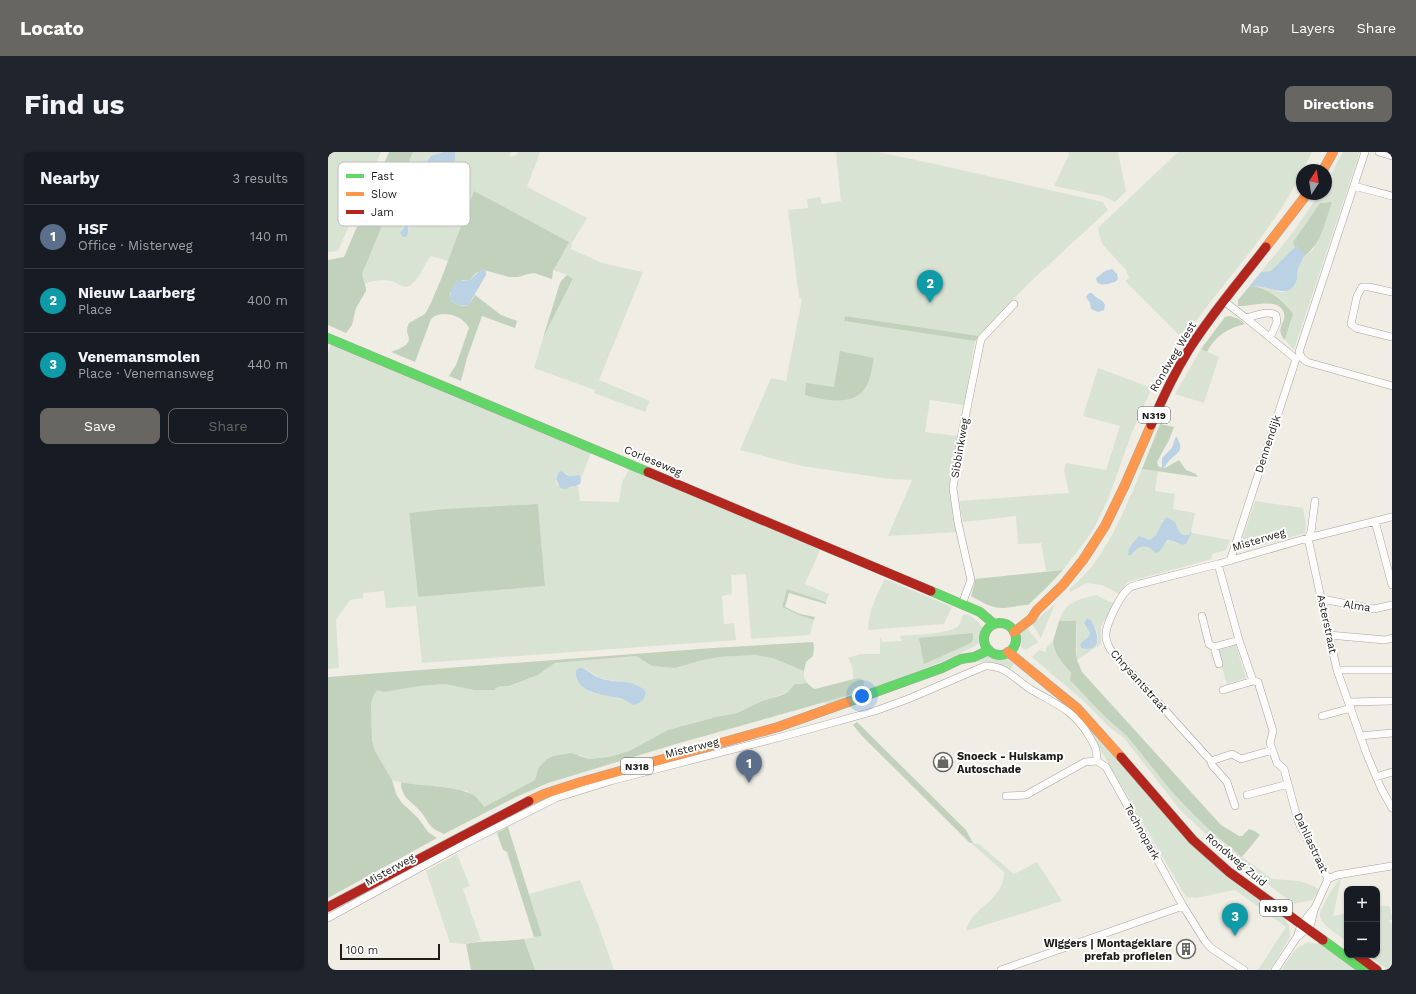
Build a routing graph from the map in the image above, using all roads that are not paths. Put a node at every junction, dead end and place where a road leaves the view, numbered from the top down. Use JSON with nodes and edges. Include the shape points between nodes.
{"nodes":[{"id":1,"x":1324,"y":152,"type":"edge"},
{"id":2,"x":1333,"y":152,"type":"edge"},
{"id":3,"x":1366,"y":152,"type":"edge"},
{"id":4,"x":1379,"y":152,"type":"edge"},
{"id":5,"x":1392,"y":156,"type":"edge"},
{"id":6,"x":1318,"y":164,"type":"edge"},
{"id":7,"x":1326,"y":164,"type":"edge"},
{"id":8,"x":1354,"y":186,"type":"junction"},
{"id":9,"x":1392,"y":196,"type":"edge"},
{"id":10,"x":1297,"y":200,"type":"edge"},
{"id":11,"x":1302,"y":200,"type":"edge"},
{"id":12,"x":1282,"y":227,"type":"junction"},
{"id":13,"x":1392,"y":292,"type":"edge"},
{"id":14,"x":1225,"y":302,"type":"junction"},
{"id":15,"x":1014,"y":304,"type":"dead end"},
{"id":16,"x":1246,"y":318,"type":"junction"},
{"id":17,"x":1392,"y":337,"type":"edge"},
{"id":18,"x":328,"y":338,"type":"edge"},
{"id":19,"x":1270,"y":338,"type":"junction"},
{"id":20,"x":1392,"y":386,"type":"edge"},
{"id":21,"x":1315,"y":501,"type":"dead end"},
{"id":22,"x":1392,"y":517,"type":"edge"},
{"id":23,"x":1375,"y":521,"type":"junction"},
{"id":24,"x":1308,"y":538,"type":"junction"},
{"id":25,"x":1230,"y":561,"type":"junction"},
{"id":26,"x":1218,"y":564,"type":"junction"},
{"id":27,"x":1392,"y":585,"type":"edge"},
{"id":28,"x":1322,"y":600,"type":"junction"},
{"id":29,"x":1392,"y":605,"type":"edge"},
{"id":30,"x":965,"y":606,"type":"junction"},
{"id":31,"x":1202,"y":616,"type":"dead end"},
{"id":32,"x":991,"y":627,"type":"junction"},
{"id":33,"x":1011,"y":629,"type":"junction"},
{"id":34,"x":1329,"y":635,"type":"junction"},
{"id":35,"x":1392,"y":638,"type":"edge"},
{"id":36,"x":1239,"y":640,"type":"junction"},
{"id":37,"x":987,"y":646,"type":"junction"},
{"id":38,"x":1214,"y":647,"type":"junction"},
{"id":39,"x":1011,"y":650,"type":"junction"},
{"id":40,"x":1219,"y":664,"type":"dead end"},
{"id":41,"x":985,"y":666,"type":"joint"},
{"id":42,"x":1337,"y":670,"type":"junction"},
{"id":43,"x":1392,"y":670,"type":"edge"},
{"id":44,"x":1253,"y":681,"type":"junction"},
{"id":45,"x":1223,"y":690,"type":"dead end"},
{"id":46,"x":1392,"y":701,"type":"edge"},
{"id":47,"x":1350,"y":705,"type":"junction"},
{"id":48,"x":1322,"y":716,"type":"dead end"},
{"id":49,"x":1392,"y":733,"type":"edge"},
{"id":50,"x":1360,"y":736,"type":"junction"},
{"id":51,"x":1272,"y":750,"type":"junction"},
{"id":52,"x":1097,"y":761,"type":"junction"},
{"id":53,"x":1211,"y":761,"type":"junction"},
{"id":54,"x":1392,"y":772,"type":"edge"},
{"id":55,"x":1376,"y":777,"type":"junction"},
{"id":56,"x":1288,"y":784,"type":"junction"},
{"id":57,"x":1248,"y":795,"type":"dead end"},
{"id":58,"x":1006,"y":796,"type":"dead end"},
{"id":59,"x":1235,"y":806,"type":"dead end"},
{"id":60,"x":1392,"y":808,"type":"edge"},
{"id":61,"x":1392,"y":866,"type":"edge"},
{"id":62,"x":1328,"y":879,"type":"junction"},
{"id":63,"x":1183,"y":906,"type":"junction"},
{"id":64,"x":328,"y":907,"type":"edge"},
{"id":65,"x":328,"y":918,"type":"edge"},
{"id":66,"x":1306,"y":924,"type":"junction"},
{"id":67,"x":1344,"y":946,"type":"edge"},
{"id":68,"x":1360,"y":958,"type":"edge"},
{"id":69,"x":1001,"y":970,"type":"edge"},
{"id":70,"x":1244,"y":970,"type":"edge"},
{"id":71,"x":1275,"y":970,"type":"edge"},
{"id":72,"x":1364,"y":970,"type":"edge"},
{"id":73,"x":1377,"y":970,"type":"edge"}],
"edges":[{"from":1,"to":6,"type":"main road"},
{"from":2,"to":7,"type":"main road"},
{"from":3,"to":8,"type":"street"},
{"from":4,"to":5,"type":"street"},
{"from":8,"to":9,"type":"street"},
{"from":8,"to":20,"type":"street","via":[[1299,352],[1307,362]]},
{"from":10,"to":12,"type":"main road","name":"Rondweg West","number":"N319"},
{"from":11,"to":12,"type":"main road","name":"Rondweg West","number":"N319"},
{"from":12,"to":14,"type":"main road","name":"Rondweg West","number":"N319"},
{"from":13,"to":17,"type":"street","via":[[1362,287],[1357,296],[1351,324],[1356,328]]},
{"from":14,"to":16,"type":"street","name":"Dennendijk"},
{"from":14,"to":33,"type":"main road","name":"Rondweg West","number":"N319","via":[[1200,333],[1170,382],[1106,526],[1063,585],[1038,610],[1028,612]]},
{"from":15,"to":30,"type":"street","name":"Sibbinkweg","via":[[981,339],[960,443],[953,488],[971,580]]},
{"from":16,"to":19,"type":"street","name":"Dennendijk"},
{"from":16,"to":19,"type":"street","via":[[1271,312],[1276,315],[1277,322]]},
{"from":18,"to":30,"type":"main road","name":"Corleseweg"},
{"from":19,"to":25,"type":"street","name":"Dennendijk","via":[[1296,359]]},
{"from":21,"to":24,"type":"street"},
{"from":22,"to":23,"type":"street","name":"Misterweg"},
{"from":23,"to":24,"type":"street","name":"Misterweg"},
{"from":23,"to":27,"type":"street"},
{"from":24,"to":25,"type":"street","name":"Misterweg"},
{"from":24,"to":28,"type":"street","name":"Asterstraat"},
{"from":25,"to":26,"type":"street","name":"Misterweg"},
{"from":26,"to":36,"type":"street"},
{"from":26,"to":53,"type":"street","name":"Chrysantstraat","via":[[1130,588],[1111,618],[1106,633],[1110,649]]},
{"from":28,"to":29,"type":"street","name":"Alma","via":[[1374,609]]},
{"from":28,"to":34,"type":"street","name":"Asterstraat"},
{"from":30,"to":32,"type":"main road","name":"Corleseweg","via":[[980,612]]},
{"from":31,"to":38,"type":"street","via":[[1209,644]]},
{"from":32,"to":33,"type":"main road","via":[[999,623]]},
{"from":32,"to":37,"type":"main road","via":[[985,633]]},
{"from":33,"to":39,"type":"main road","via":[[1016,640]]},
{"from":34,"to":35,"type":"street","via":[[1385,640]]},
{"from":34,"to":42,"type":"street","name":"Asterstraat"},
{"from":36,"to":38,"type":"street"},
{"from":36,"to":44,"type":"street"},
{"from":37,"to":39,"type":"main road","via":[[998,654]]},
{"from":37,"to":64,"type":"main road","name":"Misterweg","number":"N318","via":[[971,651],[942,668],[778,727],[544,794]]},
{"from":38,"to":40,"type":"street"},
{"from":39,"to":66,"type":"main road","name":"Rondweg Zuid","number":"N319","via":[[1024,666],[1078,709],[1160,800],[1233,867]]},
{"from":41,"to":52,"type":"street","name":"Technopark","via":[[1002,668],[1030,689],[1070,712],[1084,727],[1097,751]]},
{"from":41,"to":65,"type":"street","name":"Misterweg","via":[[875,711],[781,738],[614,780],[556,798],[458,847]]},
{"from":42,"to":43,"type":"street"},
{"from":42,"to":47,"type":"street","name":"Asterstraat"},
{"from":44,"to":45,"type":"street"},
{"from":44,"to":51,"type":"street","via":[[1258,682],[1273,731],[1270,743]]},
{"from":46,"to":47,"type":"street"},
{"from":47,"to":48,"type":"street"},
{"from":47,"to":50,"type":"street","name":"Asterstraat"},
{"from":49,"to":50,"type":"street"},
{"from":50,"to":55,"type":"street","name":"Asterstraat"},
{"from":51,"to":53,"type":"street","via":[[1241,759],[1232,754]]},
{"from":51,"to":56,"type":"street","name":"Dahliastraat","via":[[1277,763],[1284,769]]},
{"from":52,"to":58,"type":"street","via":[[1085,762],[1026,795]]},
{"from":52,"to":63,"type":"street","name":"Technopark","via":[[1106,767]]},
{"from":53,"to":59,"type":"street","name":"Chrysantstraat","via":[[1228,782]]},
{"from":54,"to":55,"type":"street"},
{"from":55,"to":60,"type":"street","name":"Asterstraat"},
{"from":56,"to":57,"type":"street"},
{"from":56,"to":62,"type":"street","name":"Dahliastraat","via":[[1298,821]]},
{"from":61,"to":62,"type":"street","via":[[1337,875]]},
{"from":62,"to":66,"type":"street"},
{"from":63,"to":69,"type":"street"},
{"from":63,"to":70,"type":"street","name":"Technopark","via":[[1211,948]]},
{"from":66,"to":67,"type":"main road","name":"Rondweg Zuid","number":"N319"},
{"from":66,"to":71,"type":"street"},
{"from":66,"to":72,"type":"main road","name":"Rondweg Zuid","number":"N319"},
{"from":68,"to":73,"type":"main road"}]}
